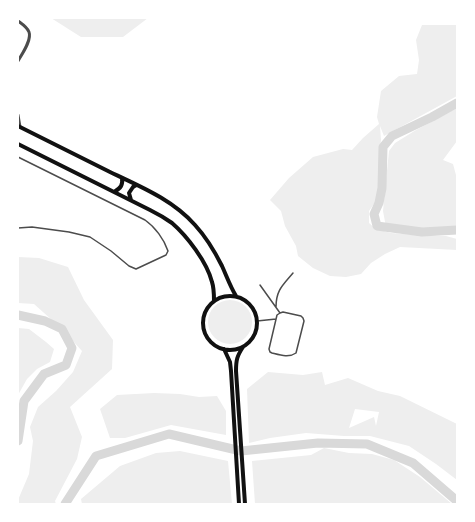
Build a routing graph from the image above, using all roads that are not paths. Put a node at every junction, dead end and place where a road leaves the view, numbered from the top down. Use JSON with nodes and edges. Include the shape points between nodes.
{"nodes":[{"id":1,"x":18,"y":21,"type":"edge"},
{"id":2,"x":18,"y":61,"type":"edge"},
{"id":3,"x":18,"y":116,"type":"edge"},
{"id":4,"x":19,"y":127,"type":"edge"},
{"id":5,"x":18,"y":144,"type":"edge"},
{"id":6,"x":18,"y":157,"type":"edge"},
{"id":7,"x":122,"y":178,"type":"junction"},
{"id":8,"x":136,"y":185,"type":"junction"},
{"id":9,"x":114,"y":192,"type":"junction"},
{"id":10,"x":131,"y":200,"type":"junction"},
{"id":11,"x":18,"y":228,"type":"edge"},
{"id":12,"x":293,"y":273,"type":"dead end"},
{"id":13,"x":260,"y":284,"type":"dead end"},
{"id":14,"x":236,"y":296,"type":"junction"},
{"id":15,"x":214,"y":301,"type":"junction"},
{"id":16,"x":276,"y":307,"type":"junction"},
{"id":17,"x":280,"y":312,"type":"junction"},
{"id":18,"x":276,"y":320,"type":"junction"},
{"id":19,"x":257,"y":321,"type":"junction"},
{"id":20,"x":244,"y":346,"type":"junction"},
{"id":21,"x":224,"y":349,"type":"junction"},
{"id":22,"x":239,"y":504,"type":"edge"},
{"id":23,"x":245,"y":504,"type":"edge"}],
"edges":[{"from":1,"to":2,"type":"street","via":[[26,27],[30,36]]},
{"from":3,"to":4,"type":"street"},
{"from":4,"to":7,"type":"main road"},
{"from":5,"to":9,"type":"main road"},
{"from":6,"to":11,"type":"lane","via":[[145,220],[152,225],[168,251],[166,256],[136,269],[90,237],[32,227]]},
{"from":7,"to":8,"type":"main road"},
{"from":7,"to":9,"type":"main road","via":[[122,186]]},
{"from":8,"to":10,"type":"main road","via":[[130,193]]},
{"from":8,"to":14,"type":"main road","via":[[165,200],[196,226],[214,251]]},
{"from":9,"to":10,"type":"main road"},
{"from":10,"to":15,"type":"main road","via":[[164,217],[190,242],[210,276]]},
{"from":12,"to":16,"type":"lane","via":[[279,290]]},
{"from":13,"to":16,"type":"lane"},
{"from":14,"to":15,"type":"main road","via":[[220,297]]},
{"from":14,"to":19,"type":"main road","via":[[248,302],[256,314]]},
{"from":15,"to":21,"type":"main road","via":[[203,318],[204,332],[212,343]]},
{"from":16,"to":17,"type":"lane"},
{"from":17,"to":18,"type":"lane"},
{"from":17,"to":18,"type":"lane","via":[[303,318],[295,354],[290,356],[270,352]]},
{"from":18,"to":19,"type":"lane"},
{"from":19,"to":20,"type":"main road","via":[[254,336]]},
{"from":20,"to":21,"type":"main road","via":[[238,349]]},
{"from":20,"to":23,"type":"main road","via":[[236,360]]},
{"from":21,"to":22,"type":"main road","via":[[231,371]]}]}
